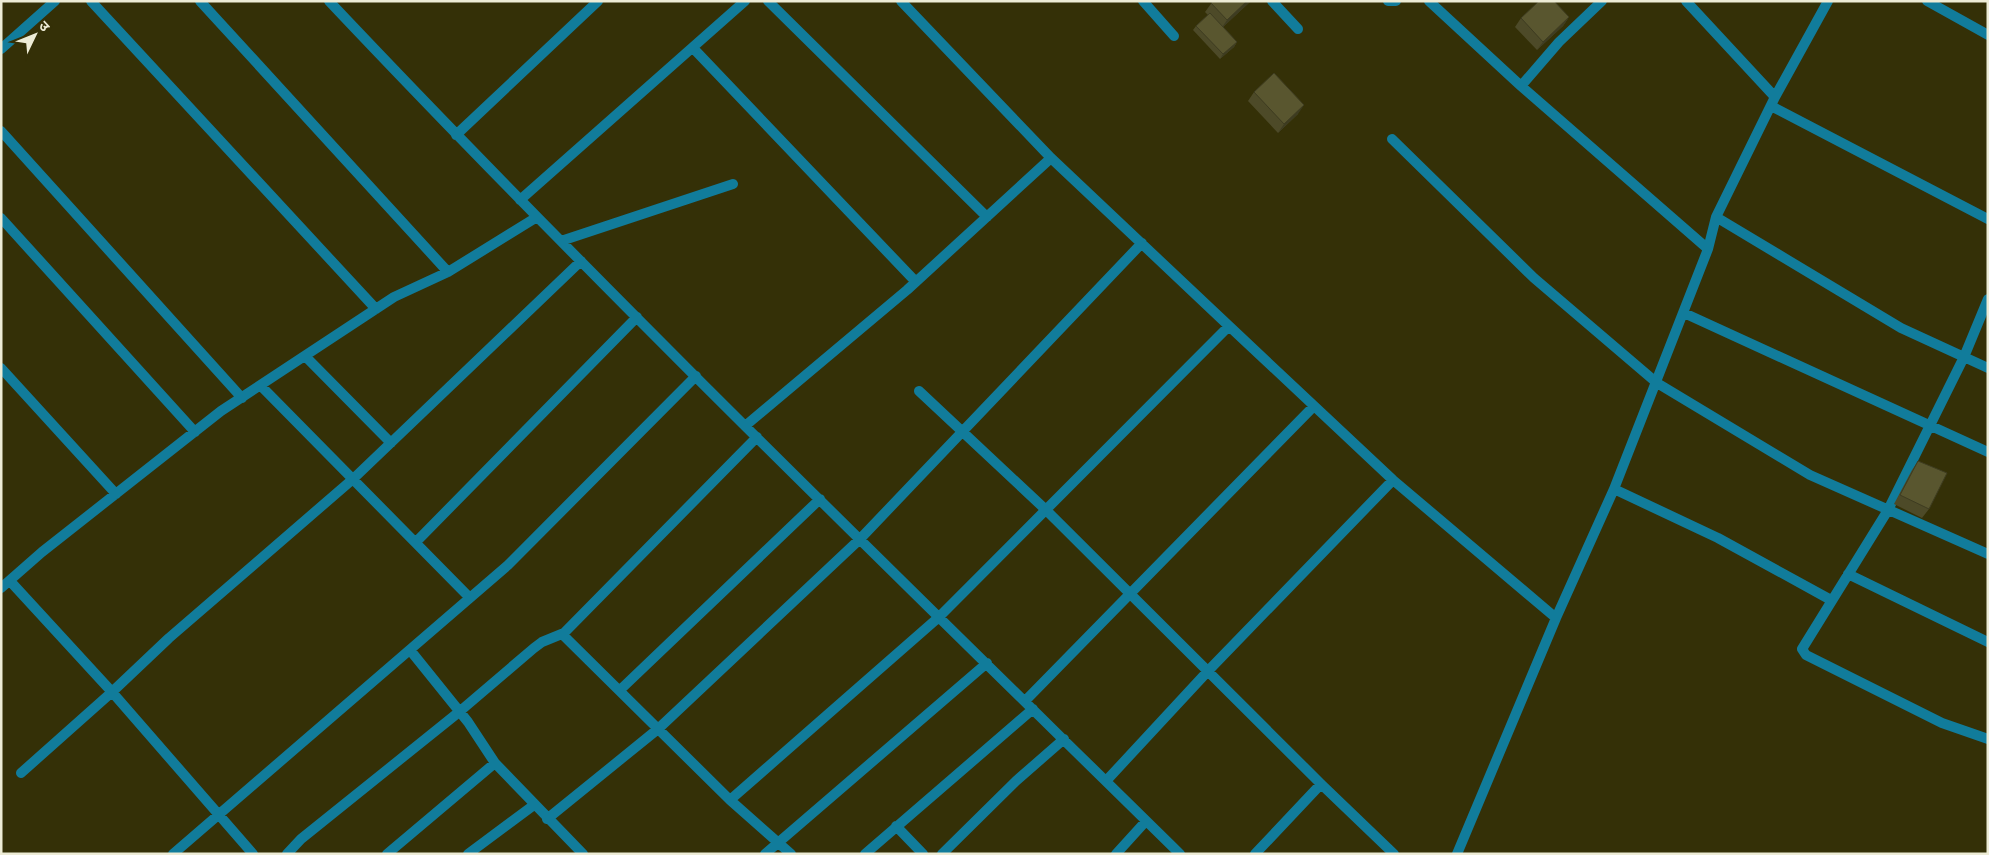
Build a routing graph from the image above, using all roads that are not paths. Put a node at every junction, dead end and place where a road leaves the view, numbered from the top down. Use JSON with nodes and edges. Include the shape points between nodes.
{"nodes":[{"id":1,"x":55,"y":1,"type":"edge"},
{"id":2,"x":91,"y":1,"type":"edge"},
{"id":3,"x":200,"y":1,"type":"edge"},
{"id":4,"x":330,"y":1,"type":"edge"},
{"id":5,"x":598,"y":1,"type":"edge"},
{"id":6,"x":745,"y":1,"type":"edge"},
{"id":7,"x":768,"y":1,"type":"edge"},
{"id":8,"x":902,"y":1,"type":"edge"},
{"id":9,"x":1143,"y":1,"type":"edge"},
{"id":10,"x":1272,"y":1,"type":"edge"},
{"id":11,"x":1388,"y":1,"type":"edge"},
{"id":12,"x":1396,"y":1,"type":"edge"},
{"id":13,"x":1429,"y":1,"type":"edge"},
{"id":14,"x":1602,"y":1,"type":"edge"},
{"id":15,"x":1686,"y":1,"type":"edge"},
{"id":16,"x":1828,"y":1,"type":"edge"},
{"id":17,"x":1927,"y":1,"type":"edge"},
{"id":18,"x":1298,"y":30,"type":"dead end"},
{"id":19,"x":1988,"y":35,"type":"edge"},
{"id":20,"x":1174,"y":36,"type":"dead end"},
{"id":21,"x":692,"y":48,"type":"junction"},
{"id":22,"x":1,"y":49,"type":"edge"},
{"id":23,"x":1521,"y":86,"type":"junction"},
{"id":24,"x":1773,"y":101,"type":"junction"},
{"id":25,"x":1,"y":130,"type":"edge"},
{"id":26,"x":456,"y":135,"type":"junction"},
{"id":27,"x":1392,"y":139,"type":"dead end"},
{"id":28,"x":1051,"y":158,"type":"junction"},
{"id":29,"x":733,"y":184,"type":"dead end"},
{"id":30,"x":520,"y":200,"type":"junction"},
{"id":31,"x":537,"y":217,"type":"junction"},
{"id":32,"x":987,"y":217,"type":"junction"},
{"id":33,"x":1716,"y":217,"type":"junction"},
{"id":34,"x":1,"y":218,"type":"edge"},
{"id":35,"x":1988,"y":219,"type":"edge"},
{"id":36,"x":560,"y":241,"type":"junction"},
{"id":37,"x":1142,"y":243,"type":"junction"},
{"id":38,"x":1708,"y":249,"type":"junction"},
{"id":39,"x":581,"y":261,"type":"junction"},
{"id":40,"x":448,"y":272,"type":"junction"},
{"id":41,"x":916,"y":282,"type":"junction"},
{"id":42,"x":1988,"y":299,"type":"edge"},
{"id":43,"x":376,"y":310,"type":"junction"},
{"id":44,"x":1684,"y":312,"type":"junction"},
{"id":45,"x":637,"y":317,"type":"junction"},
{"id":46,"x":1229,"y":326,"type":"junction"},
{"id":47,"x":306,"y":356,"type":"junction"},
{"id":48,"x":1964,"y":357,"type":"junction"},
{"id":49,"x":1,"y":368,"type":"edge"},
{"id":50,"x":1988,"y":368,"type":"edge"},
{"id":51,"x":696,"y":376,"type":"junction"},
{"id":52,"x":1658,"y":383,"type":"junction"},
{"id":53,"x":260,"y":386,"type":"junction"},
{"id":54,"x":919,"y":391,"type":"dead end"},
{"id":55,"x":242,"y":398,"type":"junction"},
{"id":56,"x":1314,"y":406,"type":"junction"},
{"id":57,"x":745,"y":426,"type":"junction"},
{"id":58,"x":1930,"y":426,"type":"junction"},
{"id":59,"x":195,"y":432,"type":"junction"},
{"id":60,"x":962,"y":432,"type":"junction"},
{"id":61,"x":757,"y":437,"type":"junction"},
{"id":62,"x":391,"y":443,"type":"junction"},
{"id":63,"x":1988,"y":452,"type":"edge"},
{"id":64,"x":353,"y":479,"type":"junction"},
{"id":65,"x":1392,"y":480,"type":"junction"},
{"id":66,"x":1614,"y":490,"type":"junction"},
{"id":67,"x":116,"y":494,"type":"junction"},
{"id":68,"x":820,"y":499,"type":"junction"},
{"id":69,"x":1046,"y":510,"type":"junction"},
{"id":70,"x":1888,"y":510,"type":"junction"},
{"id":71,"x":860,"y":539,"type":"junction"},
{"id":72,"x":416,"y":542,"type":"junction"},
{"id":73,"x":1988,"y":554,"type":"edge"},
{"id":74,"x":1848,"y":574,"type":"junction"},
{"id":75,"x":10,"y":581,"type":"junction"},
{"id":76,"x":1,"y":588,"type":"edge"},
{"id":77,"x":1130,"y":594,"type":"junction"},
{"id":78,"x":470,"y":598,"type":"junction"},
{"id":79,"x":1831,"y":600,"type":"junction"},
{"id":80,"x":939,"y":617,"type":"junction"},
{"id":81,"x":1556,"y":618,"type":"junction"},
{"id":82,"x":564,"y":633,"type":"junction"},
{"id":83,"x":1988,"y":642,"type":"edge"},
{"id":84,"x":410,"y":650,"type":"junction"},
{"id":85,"x":987,"y":663,"type":"junction"},
{"id":86,"x":1208,"y":672,"type":"junction"},
{"id":87,"x":620,"y":690,"type":"junction"},
{"id":88,"x":112,"y":692,"type":"junction"},
{"id":89,"x":1025,"y":701,"type":"junction"},
{"id":90,"x":1033,"y":709,"type":"junction"},
{"id":91,"x":459,"y":712,"type":"junction"},
{"id":92,"x":658,"y":729,"type":"junction"},
{"id":93,"x":1064,"y":739,"type":"junction"},
{"id":94,"x":1988,"y":739,"type":"edge"},
{"id":95,"x":495,"y":763,"type":"junction"},
{"id":96,"x":20,"y":773,"type":"dead end"},
{"id":97,"x":1106,"y":781,"type":"junction"},
{"id":98,"x":1321,"y":784,"type":"junction"},
{"id":99,"x":730,"y":800,"type":"junction"},
{"id":100,"x":534,"y":805,"type":"junction"},
{"id":101,"x":219,"y":816,"type":"junction"},
{"id":102,"x":547,"y":819,"type":"junction"},
{"id":103,"x":1146,"y":821,"type":"junction"},
{"id":104,"x":896,"y":826,"type":"junction"},
{"id":105,"x":779,"y":842,"type":"junction"},
{"id":106,"x":173,"y":854,"type":"edge"},
{"id":107,"x":253,"y":854,"type":"edge"},
{"id":108,"x":287,"y":854,"type":"edge"},
{"id":109,"x":387,"y":854,"type":"edge"},
{"id":110,"x":468,"y":854,"type":"edge"},
{"id":111,"x":583,"y":854,"type":"edge"},
{"id":112,"x":764,"y":854,"type":"edge"},
{"id":113,"x":791,"y":854,"type":"edge"},
{"id":114,"x":865,"y":854,"type":"edge"},
{"id":115,"x":923,"y":854,"type":"edge"},
{"id":116,"x":942,"y":854,"type":"edge"},
{"id":117,"x":1116,"y":854,"type":"edge"},
{"id":118,"x":1180,"y":854,"type":"edge"},
{"id":119,"x":1255,"y":854,"type":"edge"},
{"id":120,"x":1394,"y":854,"type":"edge"},
{"id":121,"x":1457,"y":854,"type":"edge"}],
"edges":[{"from":1,"to":22,"type":"street"},
{"from":2,"to":43,"type":"street"},
{"from":3,"to":40,"type":"street"},
{"from":4,"to":26,"type":"street"},
{"from":5,"to":26,"type":"street"},
{"from":6,"to":21,"type":"street"},
{"from":7,"to":32,"type":"street"},
{"from":8,"to":28,"type":"street"},
{"from":9,"to":20,"type":"street"},
{"from":10,"to":18,"type":"street"},
{"from":11,"to":12,"type":"street"},
{"from":13,"to":23,"type":"street"},
{"from":14,"to":23,"type":"street"},
{"from":15,"to":24,"type":"street"},
{"from":16,"to":24,"type":"street"},
{"from":17,"to":19,"type":"street"},
{"from":21,"to":30,"type":"street"},
{"from":21,"to":41,"type":"street"},
{"from":23,"to":38,"type":"street"},
{"from":24,"to":33,"type":"street"},
{"from":24,"to":35,"type":"street"},
{"from":25,"to":55,"type":"street"},
{"from":26,"to":30,"type":"street"},
{"from":27,"to":52,"type":"street","via":[[1534,278]]},
{"from":28,"to":32,"type":"street"},
{"from":28,"to":37,"type":"street"},
{"from":29,"to":36,"type":"street"},
{"from":30,"to":31,"type":"street"},
{"from":31,"to":36,"type":"street"},
{"from":31,"to":40,"type":"street"},
{"from":32,"to":41,"type":"street"},
{"from":33,"to":38,"type":"street"},
{"from":33,"to":48,"type":"street","via":[[1901,328]]},
{"from":34,"to":59,"type":"street"},
{"from":36,"to":39,"type":"street"},
{"from":37,"to":46,"type":"street"},
{"from":37,"to":60,"type":"street"},
{"from":38,"to":44,"type":"street"},
{"from":39,"to":45,"type":"street"},
{"from":39,"to":62,"type":"street"},
{"from":40,"to":43,"type":"street","via":[[394,297]]},
{"from":41,"to":57,"type":"street"},
{"from":42,"to":48,"type":"street"},
{"from":43,"to":47,"type":"street"},
{"from":44,"to":52,"type":"street"},
{"from":44,"to":58,"type":"street"},
{"from":45,"to":51,"type":"street"},
{"from":45,"to":72,"type":"street"},
{"from":46,"to":56,"type":"street"},
{"from":46,"to":69,"type":"street"},
{"from":47,"to":53,"type":"street"},
{"from":47,"to":62,"type":"street"},
{"from":48,"to":50,"type":"street"},
{"from":48,"to":58,"type":"street"},
{"from":49,"to":67,"type":"street"},
{"from":51,"to":57,"type":"street"},
{"from":51,"to":78,"type":"street","via":[[508,565]]},
{"from":52,"to":66,"type":"street"},
{"from":52,"to":70,"type":"street","via":[[1810,475]]},
{"from":53,"to":55,"type":"street"},
{"from":53,"to":64,"type":"street"},
{"from":54,"to":60,"type":"street"},
{"from":55,"to":59,"type":"street"},
{"from":56,"to":65,"type":"street"},
{"from":56,"to":77,"type":"street"},
{"from":57,"to":61,"type":"street"},
{"from":58,"to":63,"type":"street"},
{"from":58,"to":70,"type":"street"},
{"from":59,"to":67,"type":"street"},
{"from":60,"to":69,"type":"street"},
{"from":60,"to":71,"type":"street"},
{"from":61,"to":68,"type":"street"},
{"from":61,"to":82,"type":"street"},
{"from":62,"to":64,"type":"street"},
{"from":64,"to":72,"type":"street"},
{"from":64,"to":88,"type":"street"},
{"from":65,"to":81,"type":"street"},
{"from":65,"to":86,"type":"street"},
{"from":66,"to":79,"type":"street","via":[[1718,538]]},
{"from":66,"to":81,"type":"street"},
{"from":67,"to":75,"type":"street"},
{"from":68,"to":71,"type":"street"},
{"from":68,"to":87,"type":"street"},
{"from":69,"to":77,"type":"street"},
{"from":69,"to":80,"type":"street"},
{"from":70,"to":73,"type":"street"},
{"from":70,"to":74,"type":"street"},
{"from":71,"to":80,"type":"street"},
{"from":71,"to":92,"type":"street"},
{"from":72,"to":78,"type":"street"},
{"from":74,"to":79,"type":"street"},
{"from":74,"to":83,"type":"street"},
{"from":75,"to":76,"type":"street"},
{"from":75,"to":88,"type":"street"},
{"from":77,"to":86,"type":"street"},
{"from":77,"to":89,"type":"street"},
{"from":78,"to":84,"type":"street"},
{"from":79,"to":94,"type":"street","via":[[1802,649],[1806,656],[1942,723]]},
{"from":80,"to":85,"type":"street"},
{"from":80,"to":99,"type":"street"},
{"from":81,"to":121,"type":"street"},
{"from":82,"to":87,"type":"street"},
{"from":82,"to":91,"type":"street","via":[[542,642]]},
{"from":84,"to":91,"type":"street"},
{"from":84,"to":101,"type":"street"},
{"from":85,"to":89,"type":"street"},
{"from":85,"to":105,"type":"street"},
{"from":86,"to":97,"type":"street"},
{"from":86,"to":98,"type":"street"},
{"from":87,"to":92,"type":"street"},
{"from":88,"to":96,"type":"street"},
{"from":88,"to":101,"type":"street"},
{"from":89,"to":90,"type":"street"},
{"from":90,"to":93,"type":"street"},
{"from":90,"to":104,"type":"street"},
{"from":91,"to":95,"type":"street"},
{"from":91,"to":108,"type":"street"},
{"from":92,"to":99,"type":"street"},
{"from":92,"to":102,"type":"street"},
{"from":93,"to":97,"type":"street"},
{"from":93,"to":116,"type":"street"},
{"from":95,"to":100,"type":"street"},
{"from":95,"to":109,"type":"street"},
{"from":97,"to":103,"type":"street"},
{"from":98,"to":119,"type":"street"},
{"from":98,"to":120,"type":"street"},
{"from":99,"to":105,"type":"street"},
{"from":100,"to":102,"type":"street"},
{"from":100,"to":110,"type":"street"},
{"from":101,"to":106,"type":"street"},
{"from":101,"to":107,"type":"street"},
{"from":102,"to":111,"type":"street"},
{"from":103,"to":117,"type":"street"},
{"from":103,"to":118,"type":"street"},
{"from":104,"to":114,"type":"street"},
{"from":104,"to":115,"type":"street"},
{"from":105,"to":112,"type":"street"},
{"from":105,"to":113,"type":"street"}]}
